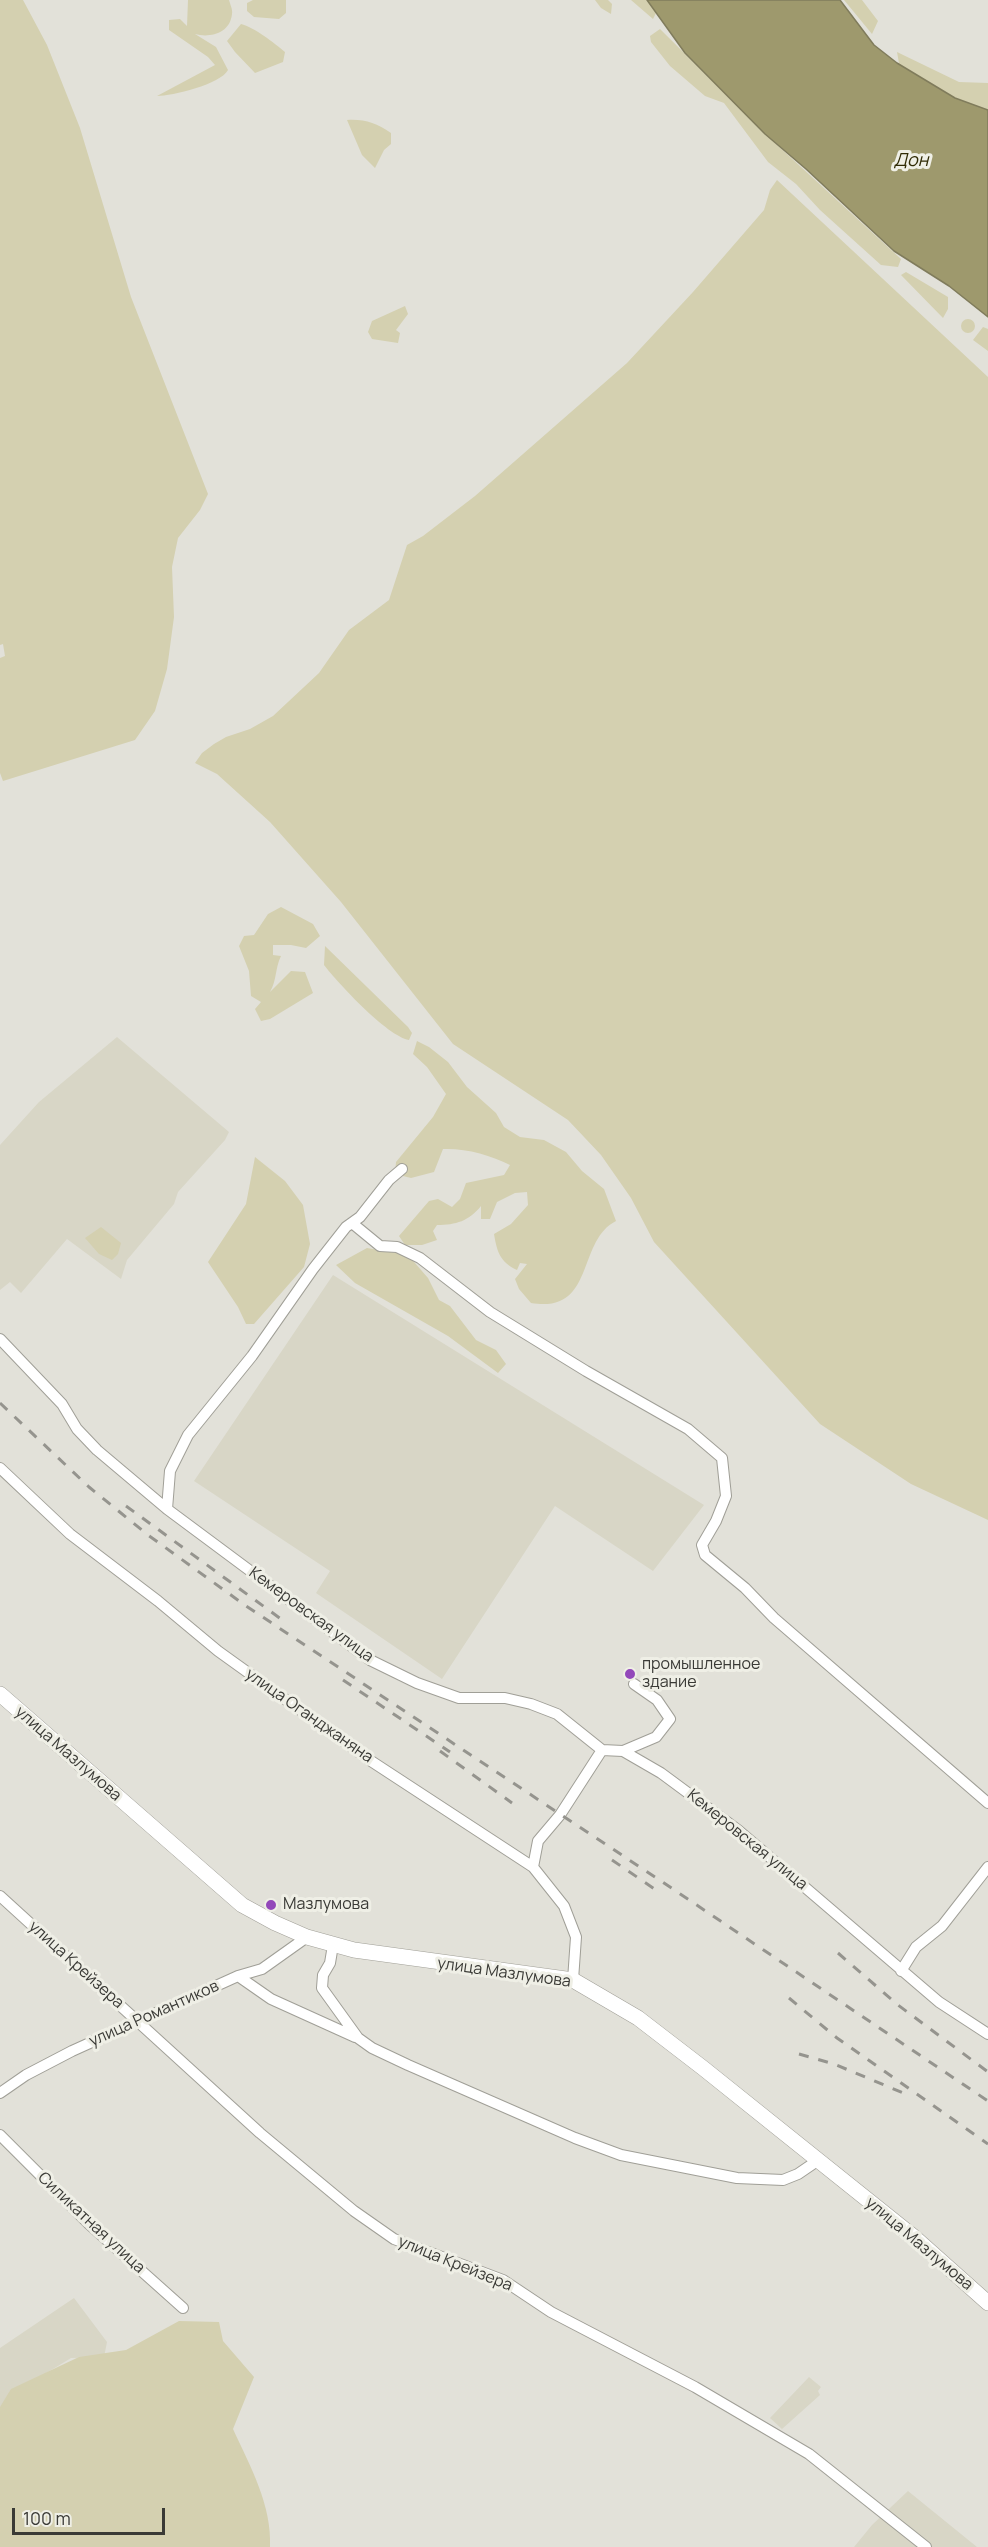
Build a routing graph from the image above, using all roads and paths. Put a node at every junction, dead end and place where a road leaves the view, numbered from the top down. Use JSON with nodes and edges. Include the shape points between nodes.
{"nodes":[{"id":1,"x":402,"y":1169,"type":"dead end"},
{"id":2,"x":352,"y":1223,"type":"junction"},
{"id":3,"x":0,"y":1339,"type":"edge"},
{"id":4,"x":0,"y":1468,"type":"edge"},
{"id":5,"x":167,"y":1509,"type":"junction"},
{"id":6,"x":634,"y":1684,"type":"dead end"},
{"id":7,"x":0,"y":1694,"type":"edge"},
{"id":8,"x":602,"y":1750,"type":"junction"},
{"id":9,"x":623,"y":1751,"type":"junction"},
{"id":10,"x":988,"y":1803,"type":"edge"},
{"id":11,"x":533,"y":1867,"type":"junction"},
{"id":12,"x":988,"y":1868,"type":"edge"},
{"id":13,"x":0,"y":1896,"type":"edge"},
{"id":14,"x":307,"y":1937,"type":"junction"},
{"id":15,"x":333,"y":1945,"type":"junction"},
{"id":16,"x":901,"y":1971,"type":"junction"},
{"id":17,"x":238,"y":1976,"type":"junction"},
{"id":18,"x":573,"y":1980,"type":"junction"},
{"id":19,"x":139,"y":2022,"type":"junction"},
{"id":20,"x":988,"y":2034,"type":"edge"},
{"id":21,"x":358,"y":2038,"type":"junction"},
{"id":22,"x":0,"y":2093,"type":"edge"},
{"id":23,"x":0,"y":2135,"type":"edge"},
{"id":24,"x":817,"y":2161,"type":"junction"},
{"id":25,"x":988,"y":2303,"type":"edge"},
{"id":26,"x":183,"y":2308,"type":"dead end"},
{"id":27,"x":926,"y":2547,"type":"edge"}],
"edges":[{"from":1,"to":2,"type":"street"},
{"from":2,"to":5,"type":"street","via":[[188,1435],[170,1471]]},
{"from":2,"to":10,"type":"street","via":[[380,1246],[397,1247],[420,1258],[490,1312],[688,1429],[722,1458],[726,1496],[702,1545],[705,1555]]},
{"from":3,"to":5,"type":"street","name":"Кемеровская улица","via":[[54,1396],[97,1450]]},
{"from":4,"to":11,"type":"street","name":"улица Оганджаняна","via":[[70,1534],[218,1651],[371,1761]]},
{"from":5,"to":8,"type":"street","name":"Кемеровская улица","via":[[370,1660],[459,1698],[505,1698],[557,1714]]},
{"from":6,"to":9,"type":"street","via":[[657,1700],[670,1719],[656,1737]]},
{"from":7,"to":14,"type":"street","name":"улица Мазлумова","via":[[242,1905]]},
{"from":8,"to":9,"type":"street","name":"Кемеровская улица"},
{"from":8,"to":11,"type":"street","via":[[558,1818],[538,1841]]},
{"from":9,"to":16,"type":"street","name":"Кемеровская улица","via":[[661,1773],[738,1830]]},
{"from":11,"to":18,"type":"street","name":"улица Оганджаняна","via":[[564,1906],[576,1937]]},
{"from":12,"to":16,"type":"street","via":[[942,1926],[916,1947]]},
{"from":13,"to":19,"type":"street","name":"улица Крейзера"},
{"from":14,"to":15,"type":"street","name":"улица Мазлумова"},
{"from":14,"to":17,"type":"street","name":"улица Романтиков","via":[[262,1969]]},
{"from":15,"to":18,"type":"street","name":"улица Мазлумова"},
{"from":15,"to":21,"type":"street","via":[[322,1988]]},
{"from":16,"to":20,"type":"street","name":"Кемеровская улица"},
{"from":17,"to":19,"type":"street","name":"улица Романтиков"},
{"from":17,"to":21,"type":"street","via":[[272,1999]]},
{"from":18,"to":24,"type":"street","name":"улица Мазлумова","via":[[638,2018]]},
{"from":19,"to":22,"type":"street","name":"улица Романтиков","via":[[72,2051]]},
{"from":19,"to":27,"type":"street","name":"улица Крейзера","via":[[260,2133],[394,2239],[503,2280],[551,2312],[695,2387],[809,2454]]},
{"from":21,"to":24,"type":"street","via":[[471,2093],[621,2155],[709,2174],[783,2180]]},
{"from":23,"to":26,"type":"street","name":"Силикатная улица"},
{"from":24,"to":25,"type":"street","name":"улица Мазлумова","via":[[914,2237]]}]}
